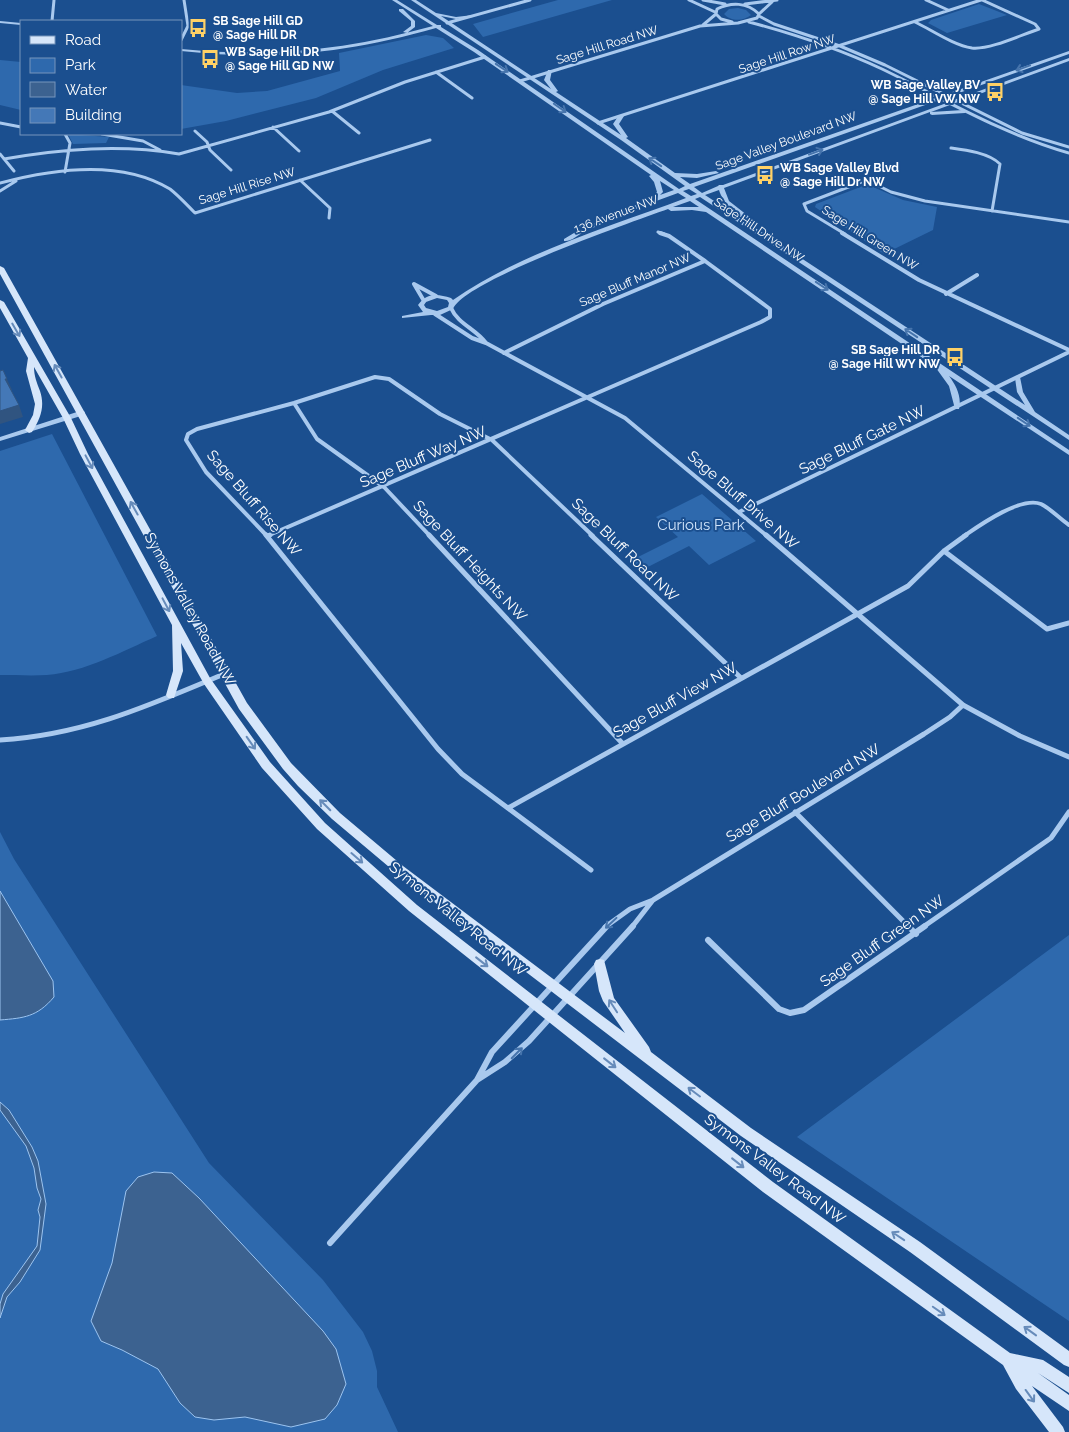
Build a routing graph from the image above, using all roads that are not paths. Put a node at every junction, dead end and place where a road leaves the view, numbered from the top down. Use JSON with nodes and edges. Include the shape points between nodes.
{"nodes":[{"id":1,"x":54,"y":0,"type":"edge"},
{"id":2,"x":184,"y":0,"type":"edge"},
{"id":3,"x":389,"y":0,"type":"edge"},
{"id":4,"x":394,"y":0,"type":"edge"},
{"id":5,"x":530,"y":0,"type":"edge"},
{"id":6,"x":689,"y":0,"type":"edge"},
{"id":7,"x":703,"y":0,"type":"edge"},
{"id":8,"x":926,"y":0,"type":"edge"},
{"id":9,"x":981,"y":0,"type":"edge"},
{"id":10,"x":414,"y":1,"type":"edge"},
{"id":11,"x":775,"y":1,"type":"edge"},
{"id":12,"x":731,"y":5,"type":"junction"},
{"id":13,"x":737,"y":5,"type":"junction"},
{"id":14,"x":948,"y":10,"type":"junction"},
{"id":15,"x":429,"y":11,"type":"junction"},
{"id":16,"x":715,"y":13,"type":"junction"},
{"id":17,"x":759,"y":15,"type":"junction"},
{"id":18,"x":472,"y":16,"type":"junction"},
{"id":19,"x":52,"y":20,"type":"edge"},
{"id":20,"x":0,"y":22,"type":"edge"},
{"id":21,"x":732,"y":22,"type":"junction"},
{"id":22,"x":749,"y":22,"type":"junction"},
{"id":23,"x":915,"y":22,"type":"junction"},
{"id":24,"x":447,"y":23,"type":"junction"},
{"id":25,"x":20,"y":24,"type":"edge"},
{"id":26,"x":700,"y":26,"type":"junction"},
{"id":27,"x":436,"y":27,"type":"junction"},
{"id":28,"x":454,"y":38,"type":"junction"},
{"id":29,"x":182,"y":39,"type":"edge"},
{"id":30,"x":472,"y":40,"type":"junction"},
{"id":31,"x":379,"y":42,"type":"junction"},
{"id":32,"x":840,"y":46,"type":"junction"},
{"id":33,"x":832,"y":48,"type":"junction"},
{"id":34,"x":182,"y":50,"type":"edge"},
{"id":35,"x":1069,"y":52,"type":"edge"},
{"id":36,"x":485,"y":57,"type":"junction"},
{"id":37,"x":1069,"y":59,"type":"edge"},
{"id":38,"x":550,"y":71,"type":"junction"},
{"id":39,"x":436,"y":72,"type":"junction"},
{"id":40,"x":529,"y":78,"type":"junction"},
{"id":41,"x":520,"y":81,"type":"junction"},
{"id":42,"x":946,"y":96,"type":"junction"},
{"id":43,"x":472,"y":98,"type":"dead end"},
{"id":44,"x":562,"y":99,"type":"junction"},
{"id":45,"x":938,"y":99,"type":"junction"},
{"id":46,"x":956,"y":101,"type":"junction"},
{"id":47,"x":948,"y":104,"type":"junction"},
{"id":48,"x":332,"y":111,"type":"junction"},
{"id":49,"x":963,"y":112,"type":"junction"},
{"id":50,"x":922,"y":113,"type":"junction"},
{"id":51,"x":621,"y":116,"type":"junction"},
{"id":52,"x":598,"y":123,"type":"junction"},
{"id":53,"x":0,"y":124,"type":"edge"},
{"id":54,"x":20,"y":127,"type":"edge"},
{"id":55,"x":273,"y":127,"type":"junction"},
{"id":56,"x":195,"y":131,"type":"dead end"},
{"id":57,"x":359,"y":133,"type":"dead end"},
{"id":58,"x":66,"y":135,"type":"edge"},
{"id":59,"x":108,"y":135,"type":"edge"},
{"id":60,"x":430,"y":140,"type":"dead end"},
{"id":61,"x":208,"y":146,"type":"junction"},
{"id":62,"x":1069,"y":147,"type":"edge"},
{"id":63,"x":636,"y":148,"type":"junction"},
{"id":64,"x":950,"y":148,"type":"dead end"},
{"id":65,"x":68,"y":149,"type":"junction"},
{"id":66,"x":161,"y":151,"type":"junction"},
{"id":67,"x":299,"y":151,"type":"dead end"},
{"id":68,"x":623,"y":152,"type":"junction"},
{"id":69,"x":1069,"y":153,"type":"edge"},
{"id":70,"x":0,"y":154,"type":"edge"},
{"id":71,"x":4,"y":159,"type":"junction"},
{"id":72,"x":637,"y":163,"type":"junction"},
{"id":73,"x":741,"y":169,"type":"junction"},
{"id":74,"x":231,"y":170,"type":"dead end"},
{"id":75,"x":14,"y":171,"type":"dead end"},
{"id":76,"x":65,"y":172,"type":"junction"},
{"id":77,"x":674,"y":175,"type":"junction"},
{"id":78,"x":18,"y":179,"type":"junction"},
{"id":79,"x":300,"y":180,"type":"junction"},
{"id":80,"x":0,"y":183,"type":"edge"},
{"id":81,"x":721,"y":186,"type":"junction"},
{"id":82,"x":691,"y":187,"type":"junction"},
{"id":83,"x":0,"y":191,"type":"edge"},
{"id":84,"x":680,"y":191,"type":"junction"},
{"id":85,"x":700,"y":194,"type":"junction"},
{"id":86,"x":690,"y":198,"type":"junction"},
{"id":87,"x":652,"y":200,"type":"junction"},
{"id":88,"x":658,"y":210,"type":"junction"},
{"id":89,"x":708,"y":210,"type":"junction"},
{"id":90,"x":992,"y":211,"type":"junction"},
{"id":91,"x":329,"y":218,"type":"dead end"},
{"id":92,"x":1069,"y":222,"type":"edge"},
{"id":93,"x":658,"y":232,"type":"dead end"},
{"id":94,"x":772,"y":241,"type":"junction"},
{"id":95,"x":550,"y":250,"type":"junction"},
{"id":96,"x":705,"y":261,"type":"junction"},
{"id":97,"x":0,"y":268,"type":"edge"},
{"id":98,"x":977,"y":274,"type":"dead end"},
{"id":99,"x":475,"y":286,"type":"junction"},
{"id":100,"x":946,"y":294,"type":"junction"},
{"id":101,"x":439,"y":296,"type":"junction"},
{"id":102,"x":0,"y":302,"type":"edge"},
{"id":103,"x":422,"y":304,"type":"junction"},
{"id":104,"x":451,"y":306,"type":"junction"},
{"id":105,"x":432,"y":313,"type":"junction"},
{"id":106,"x":486,"y":343,"type":"junction"},
{"id":107,"x":1069,"y":351,"type":"edge"},
{"id":108,"x":504,"y":353,"type":"junction"},
{"id":109,"x":926,"y":356,"type":"junction"},
{"id":110,"x":32,"y":358,"type":"junction"},
{"id":111,"x":1018,"y":378,"type":"junction"},
{"id":112,"x":995,"y":389,"type":"junction"},
{"id":113,"x":984,"y":395,"type":"junction"},
{"id":114,"x":586,"y":396,"type":"junction"},
{"id":115,"x":294,"y":403,"type":"junction"},
{"id":116,"x":958,"y":407,"type":"junction"},
{"id":117,"x":82,"y":414,"type":"junction"},
{"id":118,"x":1033,"y":414,"type":"junction"},
{"id":119,"x":67,"y":418,"type":"junction"},
{"id":120,"x":30,"y":430,"type":"junction"},
{"id":121,"x":1069,"y":438,"type":"edge"},
{"id":122,"x":0,"y":439,"type":"edge"},
{"id":123,"x":492,"y":440,"type":"junction"},
{"id":124,"x":1069,"y":453,"type":"edge"},
{"id":125,"x":384,"y":486,"type":"junction"},
{"id":126,"x":739,"y":512,"type":"junction"},
{"id":127,"x":1069,"y":525,"type":"edge"},
{"id":128,"x":267,"y":536,"type":"junction"},
{"id":129,"x":944,"y":551,"type":"junction"},
{"id":130,"x":856,"y":615,"type":"junction"},
{"id":131,"x":176,"y":623,"type":"junction"},
{"id":132,"x":1069,"y":623,"type":"edge"},
{"id":133,"x":224,"y":674,"type":"junction"},
{"id":134,"x":741,"y":678,"type":"junction"},
{"id":135,"x":207,"y":681,"type":"junction"},
{"id":136,"x":171,"y":696,"type":"junction"},
{"id":137,"x":963,"y":705,"type":"junction"},
{"id":138,"x":0,"y":740,"type":"edge"},
{"id":139,"x":623,"y":744,"type":"junction"},
{"id":140,"x":1069,"y":758,"type":"edge"},
{"id":141,"x":508,"y":808,"type":"junction"},
{"id":142,"x":795,"y":812,"type":"junction"},
{"id":143,"x":1069,"y":812,"type":"edge"},
{"id":144,"x":591,"y":870,"type":"dead end"},
{"id":145,"x":653,"y":900,"type":"junction"},
{"id":146,"x":916,"y":934,"type":"junction"},
{"id":147,"x":708,"y":940,"type":"dead end"},
{"id":148,"x":600,"y":964,"type":"junction"},
{"id":149,"x":553,"y":984,"type":"junction"},
{"id":150,"x":570,"y":997,"type":"junction"},
{"id":151,"x":535,"y":1004,"type":"junction"},
{"id":152,"x":551,"y":1017,"type":"junction"},
{"id":153,"x":651,"y":1060,"type":"junction"},
{"id":154,"x":478,"y":1080,"type":"junction"},
{"id":155,"x":330,"y":1243,"type":"dead end"},
{"id":156,"x":1006,"y":1358,"type":"junction"},
{"id":157,"x":1069,"y":1360,"type":"edge"},
{"id":158,"x":1069,"y":1386,"type":"edge"},
{"id":159,"x":1069,"y":1404,"type":"edge"},
{"id":160,"x":1058,"y":1432,"type":"edge"}],
"edges":[{"from":1,"to":19,"type":"street"},
{"from":2,"to":29,"type":"street","via":[[189,25]]},
{"from":3,"to":31,"type":"street","via":[[408,15],[413,26]]},
{"from":4,"to":27,"type":"street","name":"Sage Hill Drive NW"},
{"from":5,"to":18,"type":"street"},
{"from":6,"to":16,"type":"street"},
{"from":7,"to":12,"type":"street"},
{"from":8,"to":14,"type":"street"},
{"from":9,"to":14,"type":"street","name":"Sage Hill Row NW"},
{"from":9,"to":23,"type":"street","via":[[1035,24],[1039,29],[974,48]]},
{"from":10,"to":15,"type":"street","name":"Sage Hill Drive NW"},
{"from":11,"to":13,"type":"street"},
{"from":11,"to":17,"type":"street"},
{"from":12,"to":13,"type":"street"},
{"from":12,"to":16,"type":"street","name":"Sage Hill Road NW","via":[[720,7]]},
{"from":13,"to":17,"type":"street","via":[[754,9]]},
{"from":14,"to":23,"type":"street","name":"Sage Hill Row NW"},
{"from":15,"to":18,"type":"street","via":[[451,17]]},
{"from":15,"to":24,"type":"street","name":"Sage Hill Drive NW"},
{"from":16,"to":21,"type":"street"},
{"from":16,"to":26,"type":"street","name":"Sage Hill Road NW"},
{"from":17,"to":22,"type":"street"},
{"from":17,"to":32,"type":"street","via":[[774,24]]},
{"from":18,"to":24,"type":"street"},
{"from":18,"to":30,"type":"street","via":[[463,24]]},
{"from":20,"to":25,"type":"street"},
{"from":21,"to":22,"type":"street","name":"Sage Hill Road NW"},
{"from":21,"to":26,"type":"street","name":"Sage Hill Road NW"},
{"from":22,"to":33,"type":"street"},
{"from":23,"to":32,"type":"street","name":"Sage Hill Row NW"},
{"from":24,"to":27,"type":"street"},
{"from":24,"to":30,"type":"street","name":"Sage Hill Drive NW"},
{"from":26,"to":38,"type":"street","name":"Sage Hill Road NW"},
{"from":27,"to":28,"type":"street","name":"Sage Hill Drive NW"},
{"from":27,"to":31,"type":"street"},
{"from":28,"to":31,"type":"street","via":[[433,32]]},
{"from":28,"to":36,"type":"street","name":"Sage Hill Drive NW"},
{"from":30,"to":40,"type":"street","name":"Sage Hill Drive NW"},
{"from":31,"to":34,"type":"street","via":[[285,55],[252,56]]},
{"from":32,"to":33,"type":"street","name":"Sage Hill Row NW"},
{"from":32,"to":42,"type":"street","via":[[902,72]]},
{"from":33,"to":45,"type":"street","via":[[882,69]]},
{"from":33,"to":51,"type":"street","name":"Sage Hill Row NW"},
{"from":35,"to":42,"type":"street","name":"Sage Valley Boulevard NW","one_way":true},
{"from":36,"to":39,"type":"street"},
{"from":36,"to":41,"type":"street","name":"Sage Hill Drive NW","one_way":true},
{"from":37,"to":46,"type":"street","name":"Sage Valley Boulevard NW"},
{"from":38,"to":40,"type":"street","name":"Sage Hill Road NW"},
{"from":38,"to":44,"type":"street","via":[[548,83]]},
{"from":39,"to":43,"type":"street"},
{"from":39,"to":48,"type":"street"},
{"from":40,"to":41,"type":"street","name":"Sage Hill Road NW"},
{"from":40,"to":44,"type":"street","name":"Sage Hill Drive NW"},
{"from":41,"to":68,"type":"street","name":"Sage Hill Drive NW","one_way":true},
{"from":42,"to":45,"type":"street","name":"Sage Valley Boulevard NW"},
{"from":42,"to":46,"type":"street"},
{"from":44,"to":52,"type":"street","name":"Sage Hill Drive NW"},
{"from":45,"to":47,"type":"street"},
{"from":45,"to":73,"type":"street","name":"Sage Valley Boulevard NW"},
{"from":46,"to":47,"type":"street","name":"Sage Valley Boulevard NW"},
{"from":46,"to":62,"type":"street","via":[[1022,133]]},
{"from":47,"to":49,"type":"street"},
{"from":47,"to":50,"type":"street","name":"Sage Valley Boulevard NW"},
{"from":48,"to":55,"type":"street"},
{"from":48,"to":57,"type":"street"},
{"from":49,"to":50,"type":"street"},
{"from":49,"to":69,"type":"street","via":[[1017,138]]},
{"from":81,"to":50,"type":"street","name":"Sage Valley Boulevard NW","one_way":true},
{"from":51,"to":52,"type":"street","name":"Sage Hill Row NW"},
{"from":51,"to":63,"type":"street","via":[[617,128]]},
{"from":52,"to":63,"type":"street","name":"Sage Hill Drive NW"},
{"from":53,"to":54,"type":"street"},
{"from":55,"to":61,"type":"street"},
{"from":55,"to":67,"type":"street"},
{"from":56,"to":61,"type":"street"},
{"from":58,"to":65,"type":"street","via":[[70,143]]},
{"from":59,"to":66,"type":"street","via":[[143,141]]},
{"from":60,"to":79,"type":"street","name":"Sage Hill Rise NW"},
{"from":61,"to":66,"type":"street","via":[[179,154]]},
{"from":61,"to":74,"type":"street"},
{"from":63,"to":68,"type":"street"},
{"from":77,"to":63,"type":"street","name":"Sage Hill Drive NW","one_way":true},
{"from":64,"to":90,"type":"street","via":[[965,150],[1000,164]]},
{"from":65,"to":66,"type":"street"},
{"from":65,"to":71,"type":"street"},
{"from":65,"to":76,"type":"street"},
{"from":68,"to":72,"type":"street","name":"Sage Hill Drive NW"},
{"from":70,"to":71,"type":"street"},
{"from":71,"to":75,"type":"street"},
{"from":72,"to":84,"type":"street","name":"Sage Hill Drive NW"},
{"from":72,"to":87,"type":"street","via":[[657,181],[660,192]]},
{"from":73,"to":77,"type":"street","via":[[697,176]]},
{"from":73,"to":82,"type":"street","name":"Sage Valley Boulevard NW"},
{"from":76,"to":78,"type":"street","name":"Sage Hill Rise NW"},
{"from":76,"to":79,"type":"street","name":"Sage Hill Rise NW","via":[[107,171],[138,176],[168,189],[195,213]]},
{"from":77,"to":82,"type":"street","name":"Sage Hill Drive NW"},
{"from":78,"to":80,"type":"street","name":"Sage Hill Rise NW"},
{"from":78,"to":83,"type":"street","name":"Sage Hill Rise NW"},
{"from":79,"to":91,"type":"street","via":[[330,208]]},
{"from":81,"to":85,"type":"street","name":"Sage Valley Boulevard NW"},
{"from":81,"to":94,"type":"street","via":[[725,201]]},
{"from":82,"to":84,"type":"street","name":"Sage Valley Boulevard NW"},
{"from":82,"to":85,"type":"street","name":"Sage Hill Drive NW"},
{"from":84,"to":86,"type":"street","name":"Sage Hill Drive NW"},
{"from":84,"to":87,"type":"street","name":"136 Avenue NW"},
{"from":85,"to":86,"type":"street","name":"Sage Valley Boulevard NW"},
{"from":85,"to":94,"type":"street","name":"Sage Hill Drive NW"},
{"from":86,"to":88,"type":"street","name":"136 Avenue NW"},
{"from":86,"to":89,"type":"street","name":"Sage Hill Drive NW"},
{"from":87,"to":95,"type":"street","name":"136 Avenue NW","via":[[581,231]]},
{"from":88,"to":89,"type":"street","via":[[686,207]]},
{"from":88,"to":95,"type":"street","name":"136 Avenue NW"},
{"from":89,"to":109,"type":"street","name":"Sage Hill Drive NW","one_way":true},
{"from":90,"to":92,"type":"street","name":"Sage Hill Green NW"},
{"from":90,"to":100,"type":"street","name":"Sage Hill Green NW","via":[[915,199],[864,181],[804,204],[807,211]]},
{"from":93,"to":96,"type":"street"},
{"from":112,"to":94,"type":"street","name":"Sage Hill Drive NW","one_way":true},
{"from":95,"to":99,"type":"street","name":"136 Avenue NW"},
{"from":96,"to":108,"type":"street","name":"Sage Bluff Manor NW","via":[[596,307]]},
{"from":96,"to":114,"type":"street","name":"Sage Bluff Manor NW","via":[[770,310],[770,317]]},
{"from":117,"to":97,"type":"main road","name":"Symons Valley Road NW","one_way":true},
{"from":98,"to":100,"type":"street"},
{"from":99,"to":101,"type":"street","name":"136 Avenue NW"},
{"from":99,"to":104,"type":"street","name":"136 Avenue NW"},
{"from":100,"to":107,"type":"street","name":"Sage Hill Green NW"},
{"from":101,"to":103,"type":"street"},
{"from":101,"to":103,"type":"street","via":[[414,284]]},
{"from":101,"to":104,"type":"street","via":[[448,299]]},
{"from":102,"to":110,"type":"main road","name":"Symons Valley Road NW","one_way":true},
{"from":103,"to":105,"type":"street"},
{"from":103,"to":105,"type":"street","via":[[404,317]]},
{"from":104,"to":105,"type":"street","via":[[444,312]]},
{"from":104,"to":106,"type":"street","name":"Sage Bluff Drive NW","via":[[456,317]]},
{"from":105,"to":106,"type":"street","name":"Sage Bluff Drive NW","via":[[448,320],[473,339]]},
{"from":106,"to":108,"type":"street","name":"Sage Bluff Drive NW"},
{"from":107,"to":111,"type":"street","name":"Sage Bluff Gate NW"},
{"from":108,"to":114,"type":"street","name":"Sage Bluff Drive NW"},
{"from":109,"to":113,"type":"street","name":"Sage Hill Drive NW"},
{"from":109,"to":116,"type":"street","via":[[952,383]]},
{"from":110,"to":119,"type":"main road","name":"Symons Valley Road NW"},
{"from":110,"to":120,"type":"main road","via":[[28,368],[39,403],[38,414]]},
{"from":111,"to":112,"type":"street","name":"Sage Bluff Gate NW"},
{"from":111,"to":118,"type":"street","via":[[1020,392]]},
{"from":112,"to":113,"type":"street","name":"Sage Bluff Gate NW"},
{"from":112,"to":118,"type":"street","name":"Sage Hill Drive NW"},
{"from":113,"to":116,"type":"street","name":"Sage Bluff Gate NW"},
{"from":113,"to":124,"type":"street","name":"Sage Hill Drive NW","one_way":true},
{"from":114,"to":123,"type":"street","name":"Sage Bluff Way NW"},
{"from":114,"to":126,"type":"street","name":"Sage Bluff Drive NW","via":[[625,418]]},
{"from":115,"to":123,"type":"street","name":"Sage Bluff Rise NW","via":[[375,377],[389,379],[440,414]]},
{"from":115,"to":125,"type":"street","name":"Sage Bluff Heights NW","via":[[317,439]]},
{"from":115,"to":128,"type":"street","name":"Sage Bluff Rise NW","via":[[198,429],[188,434],[186,440],[206,472]]},
{"from":116,"to":126,"type":"street","name":"Sage Bluff Gate NW"},
{"from":117,"to":119,"type":"street"},
{"from":133,"to":117,"type":"main road","name":"Symons Valley Road NW","one_way":true},
{"from":118,"to":121,"type":"street","name":"Sage Hill Drive NW"},
{"from":119,"to":120,"type":"street"},
{"from":119,"to":131,"type":"main road","name":"Symons Valley Road NW","one_way":true},
{"from":120,"to":122,"type":"street"},
{"from":123,"to":125,"type":"street","name":"Sage Bluff Way NW"},
{"from":123,"to":134,"type":"street","name":"Sage Bluff Road NW"},
{"from":125,"to":128,"type":"street","name":"Sage Bluff Way NW"},
{"from":125,"to":139,"type":"street","name":"Sage Bluff Heights NW"},
{"from":126,"to":130,"type":"street","name":"Sage Bluff Drive NW"},
{"from":127,"to":129,"type":"street","name":"Sage Bluff View NW","via":[[1040,504],[1026,502],[984,522]]},
{"from":128,"to":141,"type":"street","name":"Sage Bluff Rise NW","via":[[438,749],[462,774]]},
{"from":129,"to":130,"type":"street","name":"Sage Bluff View NW","via":[[908,586]]},
{"from":129,"to":132,"type":"street","via":[[1047,629]]},
{"from":130,"to":134,"type":"street","name":"Sage Bluff View NW"},
{"from":130,"to":137,"type":"street","name":"Sage Bluff Drive NW"},
{"from":131,"to":135,"type":"main road","name":"Symons Valley Road NW"},
{"from":131,"to":136,"type":"main road","via":[[178,671]]},
{"from":133,"to":135,"type":"street"},
{"from":149,"to":133,"type":"main road","name":"Symons Valley Road NW","one_way":true,"via":[[399,869],[336,816],[287,766]]},
{"from":134,"to":139,"type":"street","name":"Sage Bluff View NW"},
{"from":135,"to":136,"type":"street"},
{"from":135,"to":151,"type":"main road","name":"Symons Valley Road NW","one_way":true,"via":[[266,765],[321,826],[413,908]]},
{"from":136,"to":138,"type":"street","via":[[79,730],[44,738]]},
{"from":137,"to":140,"type":"street"},
{"from":137,"to":142,"type":"street","name":"Sage Bluff Boulevard NW","via":[[944,721]]},
{"from":139,"to":141,"type":"street","name":"Sage Bluff View NW"},
{"from":141,"to":144,"type":"street","name":"Sage Bluff Rise NW"},
{"from":142,"to":145,"type":"street","name":"Sage Bluff Boulevard NW"},
{"from":142,"to":146,"type":"street"},
{"from":143,"to":146,"type":"street","name":"Sage Bluff Green NW","via":[[1051,838]]},
{"from":145,"to":148,"type":"street","name":"Sage Bluff Boulevard NW"},
{"from":145,"to":149,"type":"street","name":"Sage Bluff Boulevard NW","one_way":true,"via":[[630,909],[609,923]]},
{"from":146,"to":147,"type":"street","name":"Sage Bluff Green NW","via":[[804,1010],[790,1013],[779,1009]]},
{"from":148,"to":150,"type":"street","name":"Sage Bluff Boulevard NW"},
{"from":153,"to":148,"type":"main road","one_way":true,"via":[[609,1001]]},
{"from":149,"to":150,"type":"main road","name":"Symons Valley Road NW"},
{"from":149,"to":151,"type":"street","name":"Sage Bluff Boulevard NW"},
{"from":150,"to":152,"type":"street","name":"Sage Bluff Boulevard NW"},
{"from":150,"to":153,"type":"main road","name":"Symons Valley Road NW"},
{"from":151,"to":152,"type":"main road","name":"Symons Valley Road NW"},
{"from":151,"to":154,"type":"street","name":"Sage Bluff Boulevard NW","via":[[492,1052]]},
{"from":154,"to":152,"type":"street","name":"Sage Bluff Boulevard NW","one_way":true,"via":[[509,1061]]},
{"from":152,"to":156,"type":"main road","name":"Symons Valley Road NW","one_way":true,"via":[[823,1228]]},
{"from":157,"to":153,"type":"main road","name":"Symons Valley Road NW","one_way":true,"via":[[915,1247],[746,1132]]},
{"from":154,"to":155,"type":"street"},
{"from":156,"to":158,"type":"main road","via":[[1043,1367]]},
{"from":156,"to":159,"type":"main road","name":"Symons Valley Road NW"},
{"from":156,"to":160,"type":"main road","one_way":true,"via":[[1021,1384]]}]}
